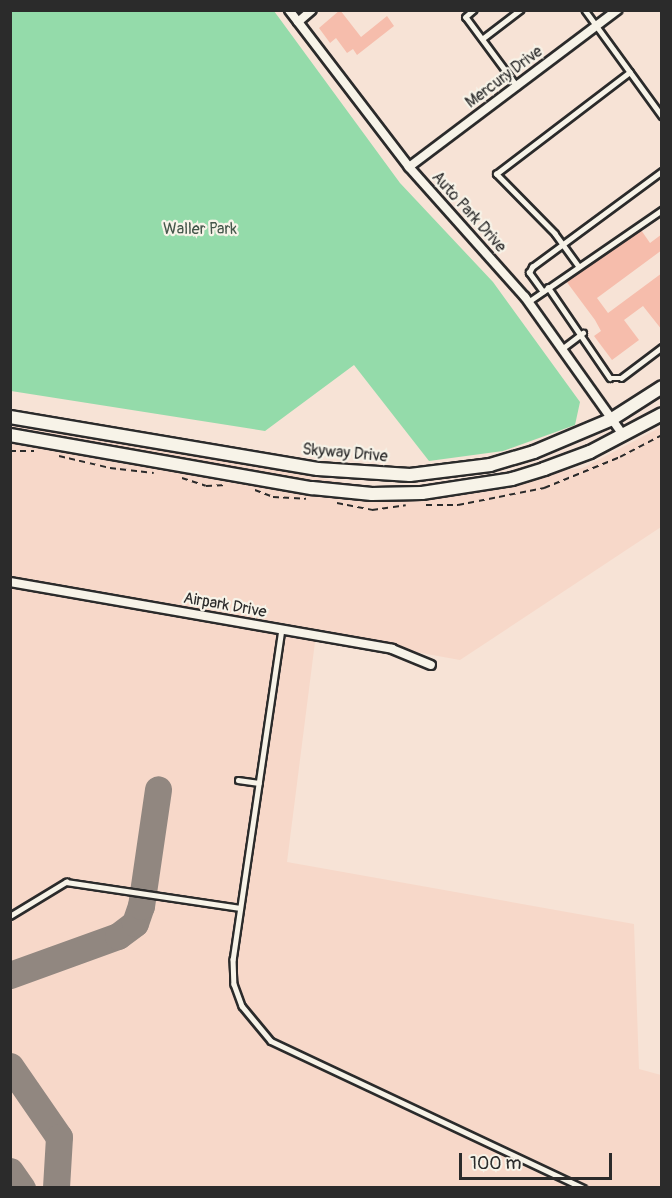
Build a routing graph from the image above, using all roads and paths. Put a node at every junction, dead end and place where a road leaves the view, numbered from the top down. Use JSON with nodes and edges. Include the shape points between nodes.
{"nodes":[{"id":1,"x":289,"y":10,"type":"edge"},
{"id":2,"x":312,"y":10,"type":"edge"},
{"id":3,"x":474,"y":10,"type":"edge"},
{"id":4,"x":520,"y":10,"type":"edge"},
{"id":5,"x":585,"y":10,"type":"edge"},
{"id":6,"x":617,"y":10,"type":"edge"},
{"id":7,"x":298,"y":22,"type":"junction"},
{"id":8,"x":596,"y":26,"type":"junction"},
{"id":9,"x":482,"y":39,"type":"junction"},
{"id":10,"x":630,"y":72,"type":"junction"},
{"id":11,"x":517,"y":86,"type":"junction"},
{"id":12,"x":662,"y":116,"type":"edge"},
{"id":13,"x":409,"y":167,"type":"junction"},
{"id":14,"x":662,"y":171,"type":"edge"},
{"id":15,"x":662,"y":210,"type":"edge"},
{"id":16,"x":563,"y":244,"type":"junction"},
{"id":17,"x":578,"y":266,"type":"junction"},
{"id":18,"x":549,"y":287,"type":"junction"},
{"id":19,"x":543,"y":292,"type":"junction"},
{"id":20,"x":528,"y":302,"type":"junction"},
{"id":21,"x":583,"y":333,"type":"junction"},
{"id":22,"x":662,"y":347,"type":"edge"},
{"id":23,"x":563,"y":348,"type":"junction"},
{"id":24,"x":662,"y":387,"type":"edge"},
{"id":25,"x":662,"y":414,"type":"edge"},
{"id":26,"x":10,"y":417,"type":"edge"},
{"id":27,"x":612,"y":419,"type":"junction"},
{"id":28,"x":10,"y":435,"type":"edge"},
{"id":29,"x":623,"y":435,"type":"junction"},
{"id":30,"x":10,"y":582,"type":"edge"},
{"id":31,"x":282,"y":629,"type":"junction"},
{"id":32,"x":431,"y":665,"type":"dead end"},
{"id":33,"x":238,"y":780,"type":"dead end"},
{"id":34,"x":259,"y":783,"type":"junction"},
{"id":35,"x":240,"y":908,"type":"junction"},
{"id":36,"x":10,"y":916,"type":"edge"},
{"id":37,"x":583,"y":1188,"type":"edge"}],
"edges":[{"from":1,"to":7,"type":"street","name":"Auto Park Drive"},
{"from":2,"to":7,"type":"street"},
{"from":3,"to":9,"type":"lane","via":[[466,17]]},
{"from":4,"to":9,"type":"lane"},
{"from":5,"to":8,"type":"lane"},
{"from":6,"to":8,"type":"street","name":"Mercury Drive"},
{"from":7,"to":13,"type":"street","name":"Auto Park Drive"},
{"from":8,"to":10,"type":"lane"},
{"from":8,"to":11,"type":"street","name":"Mercury Drive"},
{"from":9,"to":11,"type":"lane"},
{"from":10,"to":12,"type":"lane"},
{"from":10,"to":16,"type":"lane","via":[[496,174]]},
{"from":11,"to":13,"type":"street","name":"Mercury Drive"},
{"from":13,"to":20,"type":"street","name":"Auto Park Drive"},
{"from":14,"to":16,"type":"lane"},
{"from":15,"to":17,"type":"lane","via":[[593,260]]},
{"from":16,"to":17,"type":"lane"},
{"from":16,"to":19,"type":"lane","via":[[530,270]]},
{"from":17,"to":18,"type":"lane"},
{"from":18,"to":19,"type":"lane"},
{"from":18,"to":21,"type":"lane"},
{"from":19,"to":20,"type":"lane"},
{"from":20,"to":23,"type":"street","name":"Auto Park Drive"},
{"from":21,"to":22,"type":"lane","via":[[605,374],[615,379]]},
{"from":21,"to":23,"type":"lane"},
{"from":23,"to":27,"type":"street","name":"Auto Park Drive"},
{"from":24,"to":27,"type":"main road","name":"Skyway Drive"},
{"from":25,"to":29,"type":"main road"},
{"from":26,"to":27,"type":"main road","name":"Skyway Drive","via":[[318,469],[410,475],[490,465],[534,452]]},
{"from":27,"to":29,"type":"street","name":"Auto Park Drive"},
{"from":28,"to":29,"type":"main road","via":[[312,488],[372,494],[446,491],[512,479],[590,452]]},
{"from":30,"to":31,"type":"street","name":"Airpark Drive"},
{"from":31,"to":32,"type":"street","name":"Airpark Drive","via":[[392,649]]},
{"from":31,"to":34,"type":"lane"},
{"from":33,"to":34,"type":"lane"},
{"from":34,"to":35,"type":"lane"},
{"from":35,"to":36,"type":"lane","via":[[66,882]]},
{"from":35,"to":37,"type":"lane","via":[[234,984],[242,1006],[271,1041]]}]}
